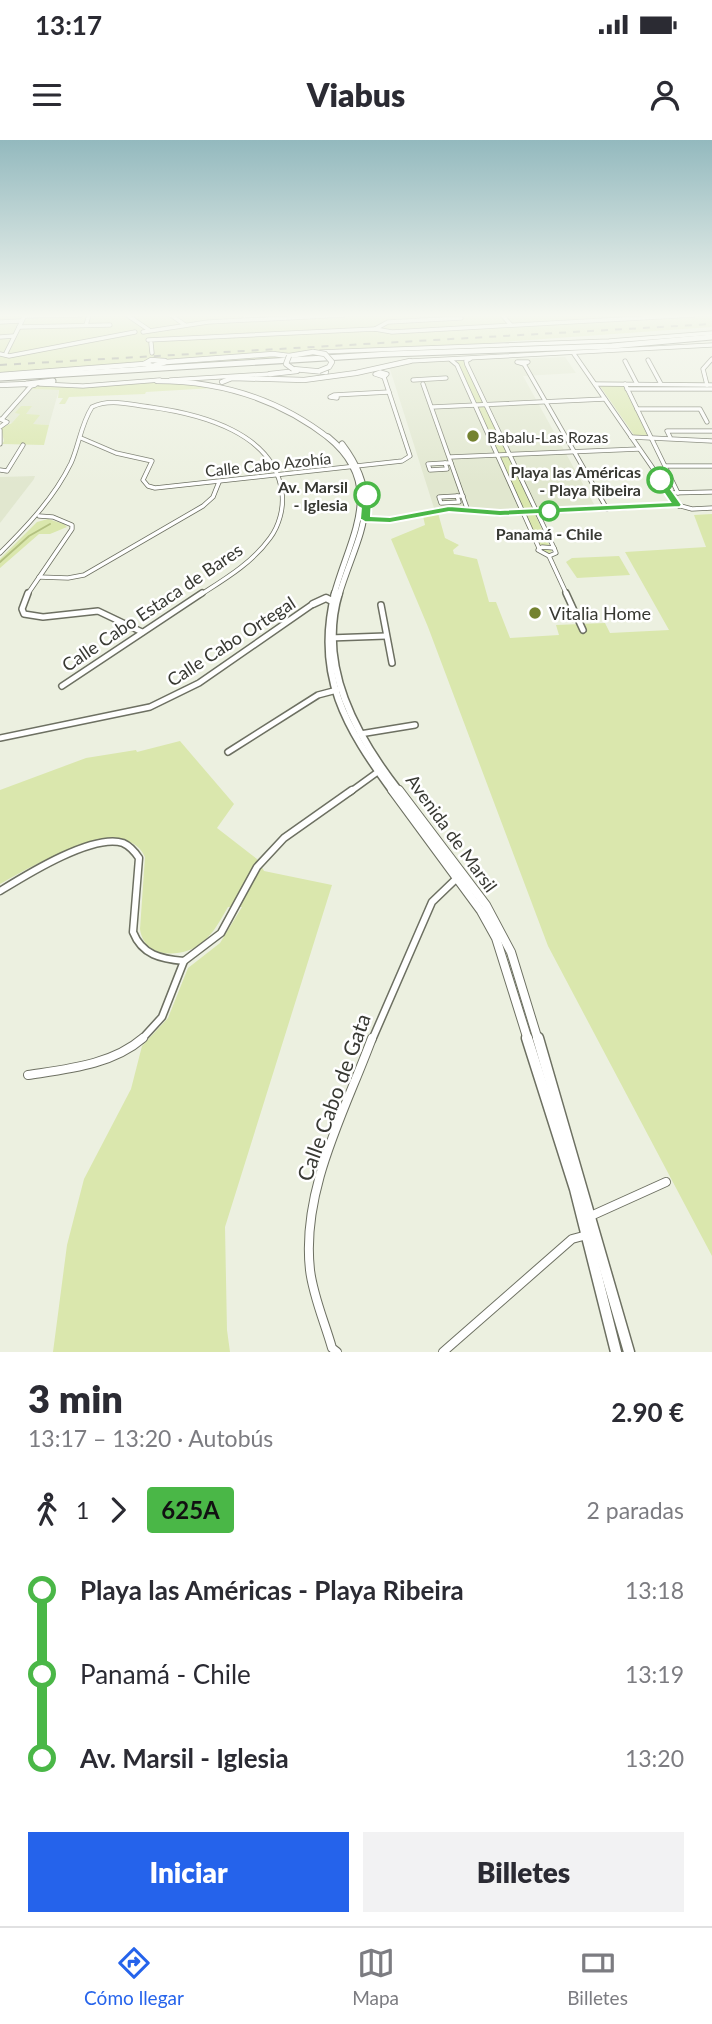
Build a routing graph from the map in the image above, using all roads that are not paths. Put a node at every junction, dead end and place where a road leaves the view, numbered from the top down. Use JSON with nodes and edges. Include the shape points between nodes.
{"nodes":[{"id":1,"x":76,"y":372,"type":"edge"},
{"id":2,"x":127,"y":372,"type":"edge"},
{"id":3,"x":154,"y":372,"type":"edge"},
{"id":4,"x":184,"y":372,"type":"edge"},
{"id":5,"x":303,"y":372,"type":"junction"},
{"id":6,"x":309,"y":372,"type":"edge"},
{"id":7,"x":316,"y":372,"type":"edge"},
{"id":8,"x":323,"y":372,"type":"edge"},
{"id":9,"x":362,"y":372,"type":"edge"},
{"id":10,"x":460,"y":372,"type":"edge"},
{"id":11,"x":471,"y":372,"type":"edge"},
{"id":12,"x":528,"y":372,"type":"edge"},
{"id":13,"x":586,"y":372,"type":"edge"},
{"id":14,"x":631,"y":372,"type":"edge"},
{"id":15,"x":654,"y":372,"type":"edge"},
{"id":16,"x":703,"y":372,"type":"edge"},
{"id":17,"x":270,"y":374,"type":"joint"},
{"id":18,"x":351,"y":374,"type":"junction"},
{"id":19,"x":384,"y":377,"type":"dead end"},
{"id":20,"x":446,"y":378,"type":"dead end"},
{"id":21,"x":704,"y":378,"type":"junction"},
{"id":22,"x":712,"y":378,"type":"edge"},
{"id":23,"x":0,"y":380,"type":"edge"},
{"id":24,"x":413,"y":380,"type":"dead end"},
{"id":25,"x":157,"y":381,"type":"junction"},
{"id":26,"x":283,"y":381,"type":"junction"},
{"id":27,"x":24,"y":384,"type":"junction"},
{"id":28,"x":423,"y":384,"type":"dead end"},
{"id":29,"x":595,"y":384,"type":"junction"},
{"id":30,"x":637,"y":384,"type":"junction"},
{"id":31,"x":661,"y":384,"type":"junction"},
{"id":32,"x":56,"y":386,"type":"junction"},
{"id":33,"x":711,"y":386,"type":"edge"},
{"id":34,"x":626,"y":387,"type":"junction"},
{"id":35,"x":678,"y":387,"type":"junction"},
{"id":36,"x":226,"y":388,"type":"junction"},
{"id":37,"x":388,"y":392,"type":"junction"},
{"id":38,"x":245,"y":393,"type":"junction"},
{"id":39,"x":337,"y":395,"type":"dead end"},
{"id":40,"x":605,"y":400,"type":"junction"},
{"id":41,"x":545,"y":402,"type":"junction"},
{"id":42,"x":486,"y":404,"type":"junction"},
{"id":43,"x":475,"y":405,"type":"junction"},
{"id":44,"x":432,"y":407,"type":"junction"},
{"id":45,"x":637,"y":409,"type":"junction"},
{"id":46,"x":1,"y":418,"type":"edge"},
{"id":47,"x":707,"y":422,"type":"dead end"},
{"id":48,"x":0,"y":428,"type":"edge"},
{"id":49,"x":712,"y":432,"type":"edge"},
{"id":50,"x":631,"y":437,"type":"junction"},
{"id":51,"x":651,"y":437,"type":"junction"},
{"id":52,"x":670,"y":437,"type":"junction"},
{"id":53,"x":81,"y":438,"type":"junction"},
{"id":54,"x":712,"y":441,"type":"edge"},
{"id":55,"x":0,"y":444,"type":"edge"},
{"id":56,"x":23,"y":445,"type":"dead end"},
{"id":57,"x":639,"y":449,"type":"junction"},
{"id":58,"x":574,"y":451,"type":"junction"},
{"id":59,"x":510,"y":454,"type":"junction"},
{"id":60,"x":496,"y":455,"type":"junction"},
{"id":61,"x":450,"y":457,"type":"junction"},
{"id":62,"x":452,"y":464,"type":"junction"},
{"id":63,"x":445,"y":465,"type":"dead end"},
{"id":64,"x":665,"y":466,"type":"junction"},
{"id":65,"x":712,"y":466,"type":"edge"},
{"id":66,"x":356,"y":467,"type":"junction"},
{"id":67,"x":0,"y":470,"type":"edge"},
{"id":68,"x":280,"y":475,"type":"junction"},
{"id":69,"x":219,"y":482,"type":"junction"},
{"id":70,"x":678,"y":492,"type":"junction"},
{"id":71,"x":712,"y":492,"type":"edge"},
{"id":72,"x":668,"y":493,"type":"junction"},
{"id":73,"x":677,"y":505,"type":"junction"},
{"id":74,"x":533,"y":506,"type":"junction"},
{"id":75,"x":520,"y":507,"type":"junction"},
{"id":76,"x":607,"y":509,"type":"junction"},
{"id":77,"x":712,"y":510,"type":"edge"},
{"id":78,"x":468,"y":511,"type":"junction"},
{"id":79,"x":39,"y":516,"type":"junction"},
{"id":80,"x":362,"y":518,"type":"junction"},
{"id":81,"x":539,"y":548,"type":"junction"},
{"id":82,"x":554,"y":548,"type":"junction"},
{"id":83,"x":0,"y":553,"type":"edge"},
{"id":84,"x":550,"y":556,"type":"junction"},
{"id":85,"x":39,"y":577,"type":"junction"},
{"id":86,"x":336,"y":584,"type":"junction"},
{"id":87,"x":334,"y":601,"type":"junction"},
{"id":88,"x":317,"y":602,"type":"junction"},
{"id":89,"x":381,"y":605,"type":"dead end"},
{"id":90,"x":583,"y":630,"type":"dead end"},
{"id":91,"x":142,"y":632,"type":"junction"},
{"id":92,"x":386,"y":636,"type":"junction"},
{"id":93,"x":329,"y":638,"type":"junction"},
{"id":94,"x":392,"y":663,"type":"dead end"},
{"id":95,"x":62,"y":685,"type":"dead end"},
{"id":96,"x":337,"y":690,"type":"junction"},
{"id":97,"x":415,"y":725,"type":"dead end"},
{"id":98,"x":357,"y":735,"type":"junction"},
{"id":99,"x":0,"y":738,"type":"edge"},
{"id":100,"x":228,"y":752,"type":"dead end"},
{"id":101,"x":381,"y":770,"type":"junction"},
{"id":102,"x":460,"y":875,"type":"junction"},
{"id":103,"x":0,"y":891,"type":"edge"},
{"id":104,"x":184,"y":961,"type":"junction"},
{"id":105,"x":28,"y":1075,"type":"dead end"},
{"id":106,"x":666,"y":1182,"type":"dead end"},
{"id":107,"x":593,"y":1215,"type":"junction"},
{"id":108,"x":587,"y":1235,"type":"junction"},
{"id":109,"x":337,"y":1352,"type":"edge"},
{"id":110,"x":443,"y":1352,"type":"edge"},
{"id":111,"x":616,"y":1352,"type":"edge"},
{"id":112,"x":629,"y":1352,"type":"edge"}],
"edges":[{"from":1,"to":23,"type":"street"},
{"from":2,"to":23,"type":"highway"},
{"from":3,"to":23,"type":"highway"},
{"from":4,"to":27,"type":"highway"},
{"from":5,"to":6,"type":"street"},
{"from":5,"to":17,"type":"street"},
{"from":5,"to":36,"type":"street","via":[[308,377],[225,379],[219,383]]},
{"from":7,"to":26,"type":"street","via":[[304,379]]},
{"from":8,"to":18,"type":"street"},
{"from":9,"to":18,"type":"street"},
{"from":10,"to":43,"type":"street"},
{"from":11,"to":42,"type":"street"},
{"from":12,"to":41,"type":"street"},
{"from":13,"to":29,"type":"street"},
{"from":14,"to":30,"type":"street"},
{"from":15,"to":31,"type":"street"},
{"from":16,"to":21,"type":"street"},
{"from":17,"to":25,"type":"street"},
{"from":18,"to":26,"type":"street"},
{"from":19,"to":37,"type":"street","name":"Calle Cabo Azohía"},
{"from":20,"to":24,"type":"street"},
{"from":21,"to":22,"type":"street"},
{"from":21,"to":33,"type":"street"},
{"from":23,"to":27,"type":"street"},
{"from":25,"to":32,"type":"street"},
{"from":25,"to":36,"type":"street","name":"Avenida de Marsil","via":[[203,382]]},
{"from":26,"to":38,"type":"street","name":"Avenida de Marsil","via":[[239,378],[222,382]]},
{"from":27,"to":32,"type":"street"},
{"from":27,"to":46,"type":"street"},
{"from":28,"to":44,"type":"street"},
{"from":29,"to":34,"type":"street"},
{"from":29,"to":40,"type":"street"},
{"from":30,"to":31,"type":"street"},
{"from":30,"to":34,"type":"street"},
{"from":31,"to":35,"type":"street"},
{"from":32,"to":46,"type":"street","via":[[31,386]]},
{"from":33,"to":35,"type":"street"},
{"from":34,"to":35,"type":"street"},
{"from":34,"to":45,"type":"street"},
{"from":36,"to":38,"type":"street","name":"Avenida de Marsil"},
{"from":37,"to":39,"type":"street"},
{"from":37,"to":66,"type":"street","name":"Calle Cabo Azohía","via":[[410,458]]},
{"from":38,"to":66,"type":"street","name":"Avenida de Marsil","via":[[321,430]]},
{"from":40,"to":41,"type":"street"},
{"from":40,"to":50,"type":"street"},
{"from":41,"to":42,"type":"street"},
{"from":41,"to":58,"type":"street"},
{"from":42,"to":43,"type":"street"},
{"from":42,"to":59,"type":"street"},
{"from":43,"to":44,"type":"street"},
{"from":43,"to":60,"type":"street"},
{"from":44,"to":61,"type":"street"},
{"from":45,"to":47,"type":"street","via":[[700,410]]},
{"from":45,"to":51,"type":"street"},
{"from":46,"to":48,"type":"street","via":[[6,424]]},
{"from":48,"to":55,"type":"street"},
{"from":49,"to":52,"type":"street","via":[[667,431]]},
{"from":50,"to":51,"type":"street"},
{"from":50,"to":57,"type":"street"},
{"from":51,"to":52,"type":"street"},
{"from":51,"to":64,"type":"street"},
{"from":52,"to":54,"type":"street","via":[[672,441]]},
{"from":53,"to":68,"type":"street","via":[[88,412],[95,406],[160,408],[236,432],[266,455]]},
{"from":53,"to":69,"type":"street","name":"Calle Cabo Azohía","via":[[152,461],[143,480],[148,486]]},
{"from":53,"to":79,"type":"street"},
{"from":56,"to":67,"type":"street","via":[[7,471]]},
{"from":57,"to":58,"type":"street"},
{"from":57,"to":72,"type":"street"},
{"from":58,"to":59,"type":"street"},
{"from":58,"to":76,"type":"street"},
{"from":59,"to":60,"type":"street"},
{"from":59,"to":74,"type":"street"},
{"from":60,"to":61,"type":"street"},
{"from":60,"to":75,"type":"street"},
{"from":61,"to":62,"type":"street"},
{"from":62,"to":63,"type":"street"},
{"from":62,"to":78,"type":"street"},
{"from":64,"to":65,"type":"street"},
{"from":64,"to":70,"type":"street"},
{"from":66,"to":68,"type":"street","name":"Calle Cabo Azohía"},
{"from":66,"to":80,"type":"street","name":"Avenida de Marsil"},
{"from":68,"to":69,"type":"street","name":"Calle Cabo Azohía"},
{"from":68,"to":91,"type":"street","name":"Calle Cabo Estaca de Bares","via":[[282,511],[271,537],[257,553]]},
{"from":69,"to":85,"type":"street","via":[[204,506],[84,575]]},
{"from":70,"to":71,"type":"street"},
{"from":70,"to":72,"type":"street"},
{"from":72,"to":73,"type":"street"},
{"from":73,"to":76,"type":"street"},
{"from":73,"to":77,"type":"street","via":[[682,510]]},
{"from":74,"to":75,"type":"street"},
{"from":74,"to":75,"type":"street"},
{"from":74,"to":76,"type":"street"},
{"from":74,"to":82,"type":"street"},
{"from":75,"to":78,"type":"street"},
{"from":75,"to":81,"type":"street"},
{"from":78,"to":80,"type":"street","via":[[449,509],[401,519]]},
{"from":79,"to":83,"type":"street"},
{"from":79,"to":85,"type":"street","via":[[65,521],[72,529]]},
{"from":80,"to":86,"type":"street","name":"Avenida de Marsil"},
{"from":80,"to":87,"type":"street","name":"Avenida de Marsil"},
{"from":81,"to":82,"type":"street"},
{"from":81,"to":84,"type":"street"},
{"from":82,"to":84,"type":"street","via":[[556,553]]},
{"from":84,"to":90,"type":"street"},
{"from":85,"to":91,"type":"street","via":[[28,592],[24,614],[43,617],[98,611]]},
{"from":86,"to":87,"type":"street","name":"Avenida de Marsil"},
{"from":86,"to":88,"type":"street"},
{"from":87,"to":88,"type":"street"},
{"from":87,"to":93,"type":"street","name":"Avenida de Marsil"},
{"from":88,"to":99,"type":"street","name":"Calle Cabo Ortegal","via":[[199,683],[150,707]]},
{"from":89,"to":92,"type":"street"},
{"from":91,"to":95,"type":"street","name":"Calle Cabo Estaca de Bares"},
{"from":92,"to":93,"type":"street"},
{"from":92,"to":94,"type":"street"},
{"from":93,"to":96,"type":"street","name":"Avenida de Marsil"},
{"from":96,"to":98,"type":"street","name":"Avenida de Marsil"},
{"from":96,"to":100,"type":"street","via":[[318,695]]},
{"from":97,"to":98,"type":"street"},
{"from":98,"to":101,"type":"street","name":"Avenida de Marsil"},
{"from":101,"to":102,"type":"street","name":"Avenida de Marsil"},
{"from":101,"to":104,"type":"street","via":[[284,838],[257,867],[221,933]]},
{"from":102,"to":107,"type":"street","name":"Avenida de Marsil","via":[[513,958]]},
{"from":102,"to":108,"type":"street","name":"Avenida de Marsil","via":[[505,960]]},
{"from":102,"to":109,"type":"street","name":"Calle Cabo de Gata","via":[[432,902],[385,1006],[311,1210],[310,1271]]},
{"from":103,"to":104,"type":"street","via":[[29,872],[75,853],[112,842],[125,844],[139,858],[135,939],[149,955]]},
{"from":104,"to":105,"type":"street","via":[[162,1017],[149,1033],[117,1055],[84,1067]]},
{"from":106,"to":107,"type":"street"},
{"from":107,"to":112,"type":"street","name":"Avenida de Marsil"},
{"from":108,"to":110,"type":"street","via":[[572,1239]]},
{"from":108,"to":111,"type":"street","name":"Avenida de Marsil"}]}
